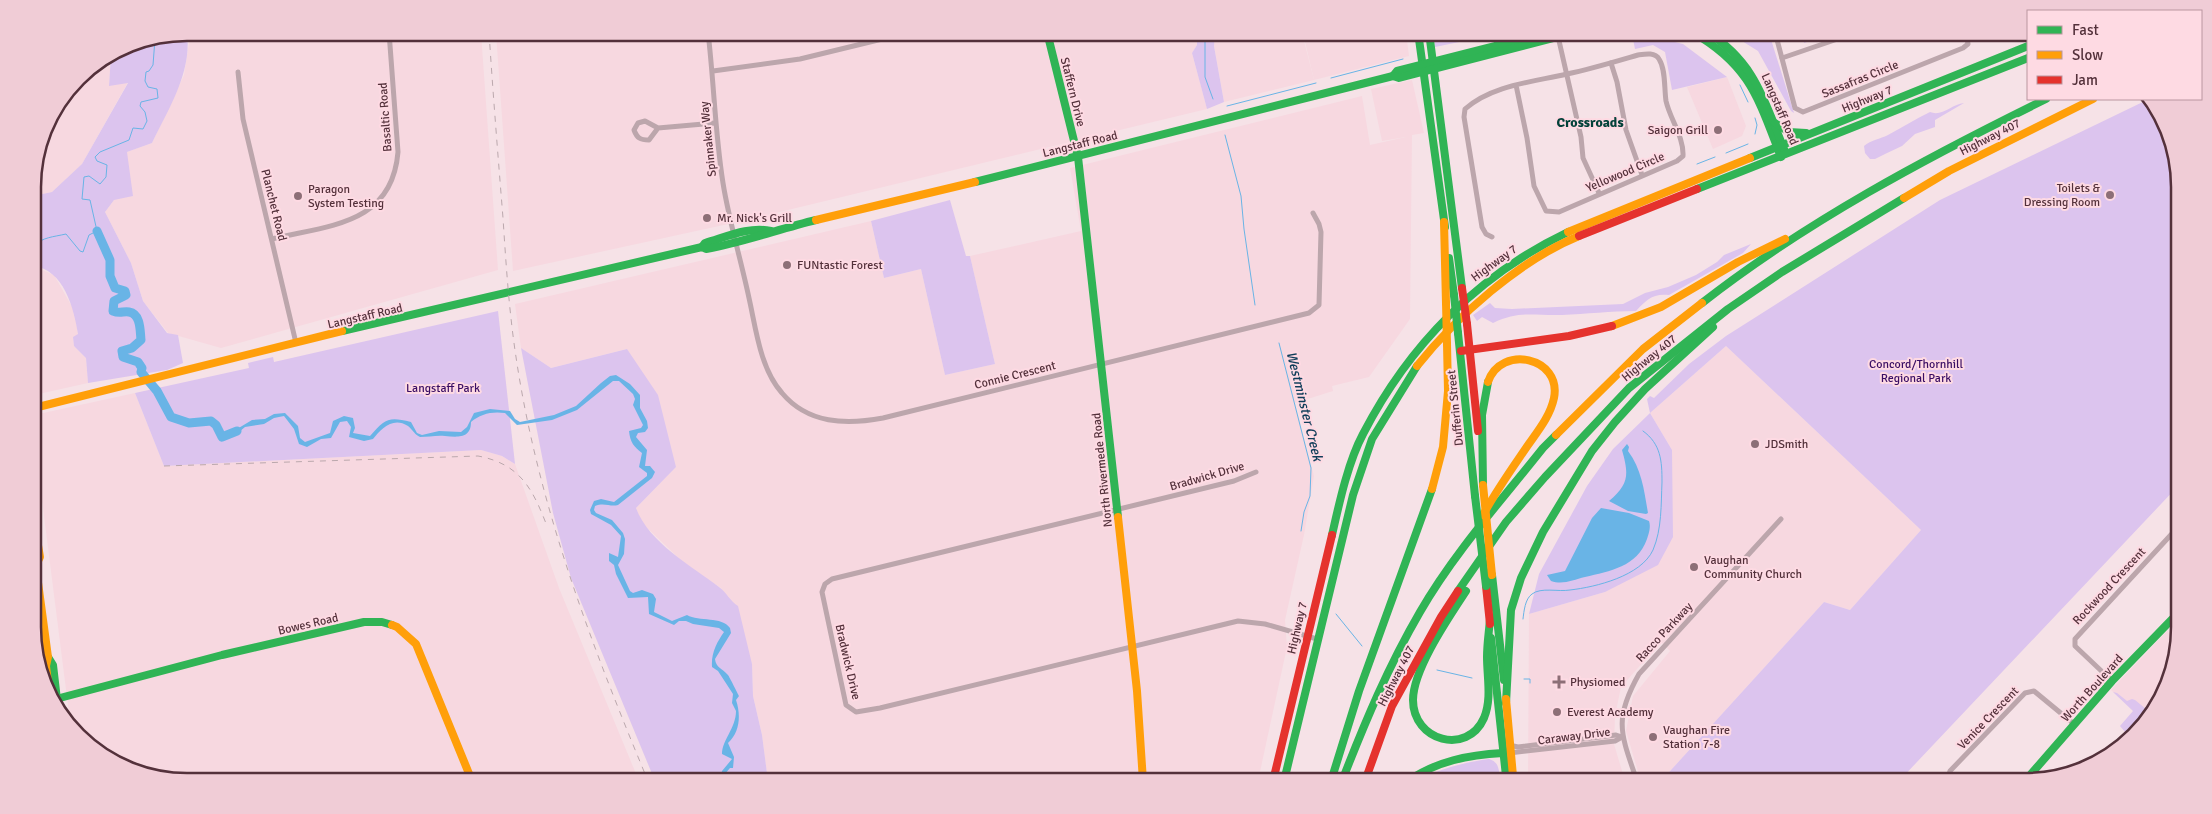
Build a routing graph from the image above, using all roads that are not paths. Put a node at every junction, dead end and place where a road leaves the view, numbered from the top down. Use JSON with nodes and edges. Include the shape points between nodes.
{"nodes":[{"id":1,"x":390,"y":41,"type":"edge"},
{"id":2,"x":709,"y":41,"type":"edge"},
{"id":3,"x":874,"y":41,"type":"edge"},
{"id":4,"x":1049,"y":41,"type":"edge"},
{"id":5,"x":1419,"y":41,"type":"edge"},
{"id":6,"x":1430,"y":41,"type":"edge"},
{"id":7,"x":1528,"y":41,"type":"edge"},
{"id":8,"x":1557,"y":41,"type":"edge"},
{"id":9,"x":1709,"y":41,"type":"edge"},
{"id":10,"x":1719,"y":41,"type":"edge"},
{"id":11,"x":1777,"y":41,"type":"edge"},
{"id":12,"x":1832,"y":41,"type":"edge"},
{"id":13,"x":1969,"y":41,"type":"edge"},
{"id":14,"x":2027,"y":46,"type":"edge"},
{"id":15,"x":1782,"y":58,"type":"junction"},
{"id":16,"x":2027,"y":58,"type":"edge"},
{"id":17,"x":1611,"y":63,"type":"junction"},
{"id":18,"x":1434,"y":65,"type":"junction"},
{"id":19,"x":1423,"y":68,"type":"junction"},
{"id":20,"x":713,"y":71,"type":"junction"},
{"id":21,"x":238,"y":72,"type":"dead end"},
{"id":22,"x":1567,"y":74,"type":"junction"},
{"id":23,"x":1516,"y":85,"type":"junction"},
{"id":24,"x":2044,"y":100,"type":"edge"},
{"id":25,"x":2091,"y":100,"type":"edge"},
{"id":26,"x":715,"y":123,"type":"junction"},
{"id":27,"x":1775,"y":123,"type":"junction"},
{"id":28,"x":658,"y":128,"type":"junction"},
{"id":29,"x":1816,"y":132,"type":"junction"},
{"id":30,"x":1780,"y":146,"type":"junction"},
{"id":31,"x":1784,"y":156,"type":"junction"},
{"id":32,"x":1078,"y":157,"type":"junction"},
{"id":33,"x":1642,"y":175,"type":"junction"},
{"id":34,"x":1599,"y":193,"type":"junction"},
{"id":35,"x":1313,"y":212,"type":"dead end"},
{"id":36,"x":1824,"y":219,"type":"junction"},
{"id":37,"x":1444,"y":222,"type":"junction"},
{"id":38,"x":1492,"y":238,"type":"dead end"},
{"id":39,"x":272,"y":239,"type":"junction"},
{"id":40,"x":736,"y":239,"type":"junction"},
{"id":41,"x":1719,"y":316,"type":"junction"},
{"id":42,"x":296,"y":343,"type":"junction"},
{"id":43,"x":1470,"y":349,"type":"junction"},
{"id":44,"x":1461,"y":351,"type":"junction"},
{"id":45,"x":1101,"y":363,"type":"junction"},
{"id":46,"x":41,"y":406,"type":"edge"},
{"id":47,"x":1256,"y":472,"type":"dead end"},
{"id":48,"x":1483,"y":485,"type":"junction"},
{"id":49,"x":1118,"y":510,"type":"junction"},
{"id":50,"x":1781,"y":519,"type":"dead end"},
{"id":51,"x":2171,"y":535,"type":"edge"},
{"id":52,"x":1470,"y":540,"type":"junction"},
{"id":53,"x":1477,"y":563,"type":"junction"},
{"id":54,"x":41,"y":602,"type":"edge"},
{"id":55,"x":1490,"y":619,"type":"junction"},
{"id":56,"x":2171,"y":621,"type":"edge"},
{"id":57,"x":1307,"y":636,"type":"junction"},
{"id":58,"x":1317,"y":639,"type":"junction"},
{"id":59,"x":1132,"y":645,"type":"junction"},
{"id":60,"x":48,"y":657,"type":"junction"},
{"id":61,"x":46,"y":664,"type":"edge"},
{"id":62,"x":2112,"y":681,"type":"junction"},
{"id":63,"x":56,"y":691,"type":"edge"},
{"id":64,"x":60,"y":698,"type":"edge"},
{"id":65,"x":1506,"y":703,"type":"junction"},
{"id":66,"x":2074,"y":724,"type":"junction"},
{"id":67,"x":1622,"y":737,"type":"junction"},
{"id":68,"x":1507,"y":750,"type":"junction"},
{"id":69,"x":1143,"y":772,"type":"edge"},
{"id":70,"x":1275,"y":772,"type":"edge"},
{"id":71,"x":1286,"y":772,"type":"edge"},
{"id":72,"x":1333,"y":772,"type":"edge"},
{"id":73,"x":1345,"y":772,"type":"edge"},
{"id":74,"x":1368,"y":772,"type":"edge"},
{"id":75,"x":1422,"y":772,"type":"edge"},
{"id":76,"x":1506,"y":772,"type":"edge"},
{"id":77,"x":1634,"y":772,"type":"edge"},
{"id":78,"x":1950,"y":772,"type":"edge"},
{"id":79,"x":2033,"y":772,"type":"edge"},
{"id":80,"x":468,"y":773,"type":"edge"}],
"edges":[{"from":1,"to":39,"type":"street","name":"Basaltic Road","via":[[398,152],[387,189],[380,200],[361,216]]},
{"from":2,"to":20,"type":"street","name":"Spinnaker Way"},
{"from":3,"to":20,"type":"street","via":[[800,59]]},
{"from":4,"to":32,"type":"main road","name":"Staffern Drive"},
{"from":5,"to":19,"type":"main road","name":"Dufferin Street"},
{"from":6,"to":18,"type":"main road","name":"Dufferin Street"},
{"from":7,"to":18,"type":"main road","name":"Langstaff Road"},
{"from":8,"to":22,"type":"street"},
{"from":9,"to":30,"type":"main road","name":"Langstaff Road","via":[[1744,74]]},
{"from":10,"to":27,"type":"main road","name":"Langstaff Road","via":[[1736,53],[1757,81]]},
{"from":11,"to":15,"type":"street","name":"Sassafras Circle"},
{"from":12,"to":15,"type":"street"},
{"from":13,"to":15,"type":"street","name":"Sassafras Circle","via":[[1963,48],[1803,112],[1795,108]]},
{"from":14,"to":29,"type":"main road","name":"Highway 7"},
{"from":16,"to":31,"type":"main road","name":"Highway 7"},
{"from":17,"to":22,"type":"street","name":"Yellowood Circle"},
{"from":17,"to":33,"type":"street","via":[[1618,82],[1626,130]]},
{"from":17,"to":33,"type":"street","name":"Yellowood Circle","via":[[1648,53],[1660,60],[1667,102],[1683,156]]},
{"from":18,"to":19,"type":"main road","name":"Langstaff Road"},
{"from":18,"to":43,"type":"main road","name":"Dufferin Street","bridge":true},
{"from":19,"to":32,"type":"main road","name":"Langstaff Road","via":[[1399,78],[1393,76]]},
{"from":19,"to":37,"type":"main road","name":"Dufferin Street"},
{"from":20,"to":26,"type":"street","name":"Spinnaker Way"},
{"from":21,"to":39,"type":"street","name":"Planchet Road","via":[[243,119]]},
{"from":22,"to":23,"type":"street","name":"Yellowood Circle"},
{"from":22,"to":34,"type":"street","via":[[1583,158]]},
{"from":23,"to":34,"type":"street","name":"Yellowood Circle","via":[[1528,138],[1534,186],[1546,211],[1559,212]]},
{"from":23,"to":38,"type":"street","name":"Yellowood Circle","via":[[1479,99],[1464,112],[1480,217],[1484,231]]},
{"from":24,"to":36,"type":"main road","name":"Highway 407","via":[[1946,148]]},
{"from":25,"to":41,"type":"main road","name":"Highway 407","via":[[1949,171],[1782,272]]},
{"from":26,"to":28,"type":"street"},
{"from":26,"to":40,"type":"street","name":"Spinnaker Way","via":[[723,185]]},
{"from":27,"to":29,"type":"main road","via":[[1794,133]]},
{"from":27,"to":30,"type":"main road","name":"Langstaff Road"},
{"from":28,"to":28,"type":"street","via":[[645,120],[634,130],[642,140],[649,140]]},
{"from":29,"to":30,"type":"main road","name":"Highway 7"},
{"from":30,"to":31,"type":"main road","name":"Langstaff Road"},
{"from":30,"to":57,"type":"main road","name":"Highway 7","via":[[1538,246],[1473,292],[1438,325],[1394,381],[1362,434],[1342,493]]},
{"from":31,"to":58,"type":"main road","name":"Highway 7","via":[[1576,238],[1530,262],[1475,304],[1432,347],[1398,394],[1372,439],[1353,495]]},
{"from":32,"to":40,"type":"main road","name":"Langstaff Road"},
{"from":32,"to":45,"type":"main road","name":"North Rivermede Road"},
{"from":33,"to":34,"type":"street","name":"Yellowood Circle"},
{"from":35,"to":45,"type":"street","name":"Connie Crescent","via":[[1321,232],[1320,289],[1316,309]]},
{"from":36,"to":43,"type":"main road","via":[[1738,262],[1661,307],[1608,328]]},
{"from":36,"to":52,"type":"main road","name":"Highway 407","via":[[1715,292],[1643,349],[1543,448]]},
{"from":37,"to":44,"type":"main road","name":"Dufferin Street","bridge":true},
{"from":37,"to":72,"type":"main road","bridge":true,"via":[[1448,391],[1443,446],[1428,502]]},
{"from":39,"to":42,"type":"street","name":"Planchet Road"},
{"from":40,"to":42,"type":"main road","name":"Langstaff Road","via":[[706,249],[702,247]]},
{"from":40,"to":45,"type":"street","name":"Connie Crescent","via":[[765,365],[783,395],[798,408],[819,418],[843,422],[870,420]]},
{"from":41,"to":53,"type":"main road","name":"Highway 407","via":[[1629,388],[1538,485]]},
{"from":41,"to":65,"type":"main road","via":[[1711,331],[1645,389],[1615,422],[1592,451],[1543,532],[1520,578],[1511,610]]},
{"from":42,"to":46,"type":"main road","name":"Langstaff Road"},
{"from":43,"to":44,"type":"main road"},
{"from":43,"to":48,"type":"main road","name":"Dufferin Street"},
{"from":44,"to":55,"type":"main road","name":"Dufferin Street","bridge":true},
{"from":45,"to":49,"type":"main road","name":"North Rivermede Road"},
{"from":47,"to":49,"type":"street","name":"Bradwick Drive","via":[[1234,481]]},
{"from":48,"to":52,"type":"main road","via":[[1483,408],[1489,378],[1498,365],[1510,359],[1537,362],[1552,374],[1555,402],[1493,496]]},
{"from":48,"to":65,"type":"main road","name":"Dufferin Street","bridge":true},
{"from":49,"to":59,"type":"main road","name":"North Rivermede Road"},
{"from":49,"to":59,"type":"street","name":"Bradwick Drive","via":[[838,577],[825,584],[822,592],[846,705],[856,712]]},
{"from":50,"to":67,"type":"street","name":"Racco Parkway","via":[[1639,674],[1623,708]]},
{"from":51,"to":62,"type":"street","name":"Rockwood Crescent","via":[[2075,639],[2075,646]]},
{"from":52,"to":73,"type":"main road","name":"Highway 407","via":[[1420,610],[1376,694]]},
{"from":53,"to":55,"type":"main road","via":[[1472,582],[1437,640],[1413,698],[1414,714],[1423,730],[1434,737],[1448,742],[1460,740],[1474,731],[1485,716]]},
{"from":53,"to":74,"type":"main road","name":"Highway 407","via":[[1440,617],[1392,706]]},
{"from":54,"to":60,"type":"main road"},
{"from":55,"to":68,"type":"main road","name":"Dufferin Street"},
{"from":56,"to":62,"type":"main road","name":"Worth Boulevard"},
{"from":57,"to":58,"type":"street","name":"Bradwick Drive"},
{"from":57,"to":59,"type":"street","name":"Bradwick Drive","via":[[1265,624],[1238,621]]},
{"from":57,"to":70,"type":"main road","name":"Highway 7"},
{"from":58,"to":71,"type":"main road","name":"Highway 7"},
{"from":59,"to":69,"type":"main road","name":"North Rivermede Road"},
{"from":60,"to":61,"type":"main road"},
{"from":60,"to":63,"type":"main road","via":[[53,665]]},
{"from":62,"to":66,"type":"main road","name":"Worth Boulevard"},
{"from":64,"to":80,"type":"main road","name":"Bowes Road","via":[[230,653],[364,622],[382,622],[397,628],[416,644]]},
{"from":65,"to":68,"type":"main road","name":"Dufferin Street"},
{"from":66,"to":78,"type":"street","name":"Venice Crescent","via":[[2034,691],[2025,693]]},
{"from":66,"to":79,"type":"main road","name":"Worth Boulevard"},
{"from":67,"to":68,"type":"street","name":"Caraway Drive","via":[[1615,742]]},
{"from":67,"to":77,"type":"street","name":"Racco Parkway"},
{"from":68,"to":75,"type":"main road","via":[[1451,760]]},
{"from":68,"to":76,"type":"main road","name":"Dufferin Street"}]}
